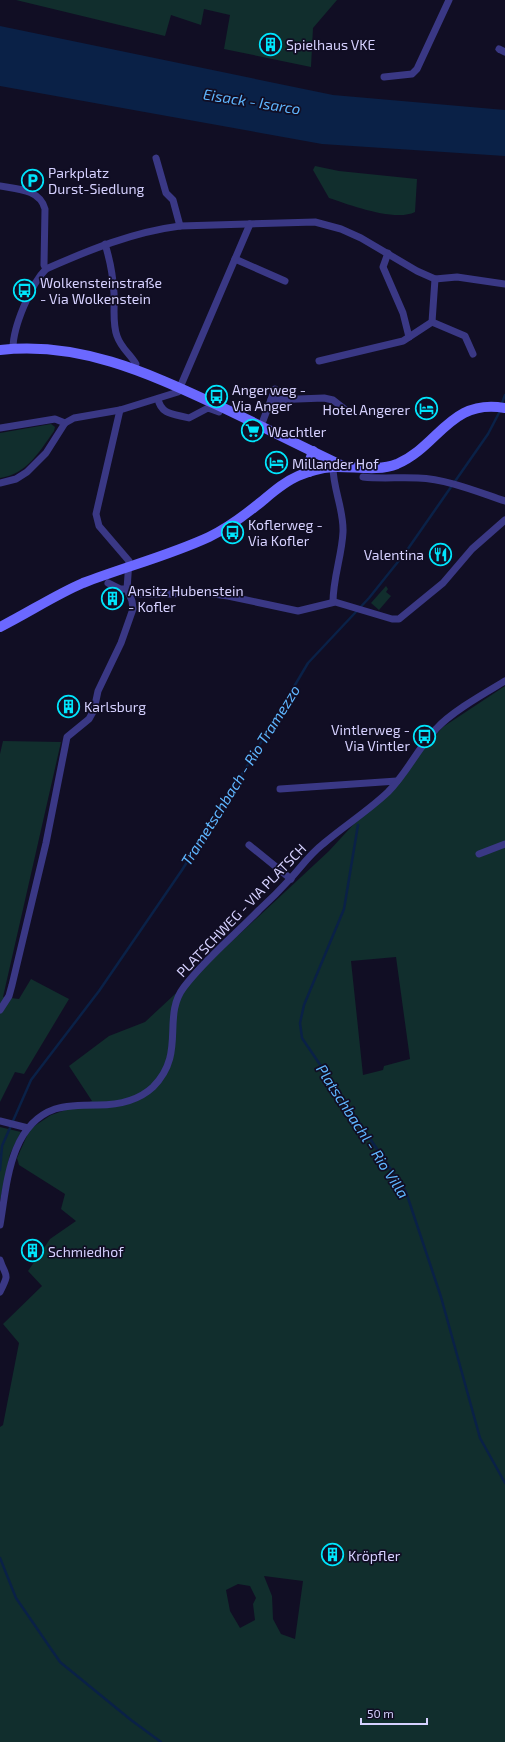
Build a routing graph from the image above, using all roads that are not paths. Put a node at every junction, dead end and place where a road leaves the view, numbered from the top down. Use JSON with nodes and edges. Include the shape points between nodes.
{"nodes":[{"id":1,"x":449,"y":0,"type":"edge"},
{"id":2,"x":384,"y":76,"type":"dead end"},
{"id":3,"x":156,"y":158,"type":"dead end"},
{"id":4,"x":0,"y":186,"type":"edge"},
{"id":5,"x":250,"y":224,"type":"junction"},
{"id":6,"x":180,"y":226,"type":"junction"},
{"id":7,"x":105,"y":244,"type":"junction"},
{"id":8,"x":388,"y":253,"type":"junction"},
{"id":9,"x":236,"y":258,"type":"junction"},
{"id":10,"x":46,"y":269,"type":"junction"},
{"id":11,"x":435,"y":279,"type":"junction"},
{"id":12,"x":285,"y":281,"type":"dead end"},
{"id":13,"x":505,"y":284,"type":"edge"},
{"id":14,"x":432,"y":322,"type":"junction"},
{"id":15,"x":409,"y":337,"type":"junction"},
{"id":16,"x":13,"y":348,"type":"junction"},
{"id":17,"x":0,"y":350,"type":"edge"},
{"id":18,"x":473,"y":354,"type":"dead end"},
{"id":19,"x":319,"y":361,"type":"dead end"},
{"id":20,"x":135,"y":368,"type":"junction"},
{"id":21,"x":180,"y":387,"type":"junction"},
{"id":22,"x":275,"y":389,"type":"dead end"},
{"id":23,"x":158,"y":399,"type":"junction"},
{"id":24,"x":271,"y":400,"type":"junction"},
{"id":25,"x":501,"y":407,"type":"edge"},
{"id":26,"x":120,"y":410,"type":"junction"},
{"id":27,"x":347,"y":411,"type":"dead end"},
{"id":28,"x":219,"y":412,"type":"dead end"},
{"id":29,"x":65,"y":424,"type":"junction"},
{"id":30,"x":261,"y":426,"type":"junction"},
{"id":31,"x":0,"y":428,"type":"edge"},
{"id":32,"x":313,"y":451,"type":"junction"},
{"id":33,"x":333,"y":467,"type":"junction"},
{"id":34,"x":347,"y":467,"type":"junction"},
{"id":35,"x":309,"y":472,"type":"junction"},
{"id":36,"x":362,"y":478,"type":"dead end"},
{"id":37,"x":0,"y":483,"type":"edge"},
{"id":38,"x":505,"y":501,"type":"edge"},
{"id":39,"x":505,"y":520,"type":"edge"},
{"id":40,"x":129,"y":567,"type":"junction"},
{"id":41,"x":108,"y":583,"type":"dead end"},
{"id":42,"x":128,"y":591,"type":"junction"},
{"id":43,"x":333,"y":602,"type":"junction"},
{"id":44,"x":0,"y":626,"type":"edge"},
{"id":45,"x":505,"y":681,"type":"edge"},
{"id":46,"x":397,"y":781,"type":"junction"},
{"id":47,"x":280,"y":789,"type":"dead end"},
{"id":48,"x":505,"y":844,"type":"edge"},
{"id":49,"x":250,"y":846,"type":"dead end"},
{"id":50,"x":479,"y":854,"type":"dead end"},
{"id":51,"x":291,"y":879,"type":"junction"},
{"id":52,"x":0,"y":1010,"type":"edge"},
{"id":53,"x":0,"y":1121,"type":"edge"},
{"id":54,"x":25,"y":1127,"type":"junction"},
{"id":55,"x":0,"y":1225,"type":"edge"},
{"id":56,"x":0,"y":1260,"type":"edge"},
{"id":57,"x":0,"y":1292,"type":"edge"}],
"edges":[{"from":1,"to":2,"type":"street","via":[[417,69],[412,74]]},
{"from":3,"to":6,"type":"street","via":[[166,193],[173,200]]},
{"from":4,"to":10,"type":"street","via":[[28,191],[41,199],[46,209]]},
{"from":5,"to":6,"type":"street"},
{"from":5,"to":8,"type":"street","via":[[315,222],[348,232]]},
{"from":5,"to":9,"type":"street"},
{"from":6,"to":7,"type":"street","via":[[163,228]]},
{"from":7,"to":10,"type":"street"},
{"from":7,"to":20,"type":"street","via":[[112,269],[116,336],[122,348],[136,364]]},
{"from":8,"to":11,"type":"street"},
{"from":8,"to":15,"type":"street","via":[[383,267]]},
{"from":9,"to":12,"type":"street"},
{"from":9,"to":21,"type":"street"},
{"from":10,"to":16,"type":"street","via":[[33,285],[16,328]]},
{"from":11,"to":13,"type":"street","via":[[457,277]]},
{"from":11,"to":14,"type":"street"},
{"from":14,"to":15,"type":"street"},
{"from":14,"to":18,"type":"street","via":[[465,336]]},
{"from":15,"to":19,"type":"street","via":[[403,341]]},
{"from":16,"to":17,"type":"street"},
{"from":16,"to":20,"type":"street","via":[[61,350]]},
{"from":20,"to":21,"type":"street"},
{"from":21,"to":23,"type":"street","via":[[178,392]]},
{"from":21,"to":30,"type":"street"},
{"from":22,"to":24,"type":"street"},
{"from":23,"to":26,"type":"street"},
{"from":23,"to":28,"type":"street","via":[[164,412],[189,418],[208,408]]},
{"from":24,"to":27,"type":"street","via":[[324,398],[333,400]]},
{"from":24,"to":30,"type":"street"},
{"from":25,"to":34,"type":"street","via":[[477,408],[458,415],[418,452],[393,465]]},
{"from":26,"to":29,"type":"street","via":[[74,418]]},
{"from":26,"to":40,"type":"street","via":[[96,514],[99,526],[127,557]]},
{"from":29,"to":31,"type":"street","via":[[55,419]]},
{"from":29,"to":37,"type":"street","via":[[46,452],[27,472],[16,479]]},
{"from":30,"to":32,"type":"street"},
{"from":32,"to":34,"type":"street"},
{"from":32,"to":35,"type":"street","via":[[308,466]]},
{"from":33,"to":34,"type":"street"},
{"from":33,"to":35,"type":"street"},
{"from":33,"to":43,"type":"street","via":[[343,532],[333,586]]},
{"from":35,"to":40,"type":"street","via":[[284,483],[246,514],[209,537]]},
{"from":36,"to":38,"type":"street","via":[[419,478],[449,483]]},
{"from":39,"to":43,"type":"street","via":[[472,549],[443,583],[399,619]]},
{"from":40,"to":42,"type":"street"},
{"from":40,"to":44,"type":"street","via":[[83,584]]},
{"from":41,"to":42,"type":"street"},
{"from":42,"to":43,"type":"street","via":[[171,594],[199,592],[298,611]]},
{"from":42,"to":52,"type":"street","via":[[133,610],[121,643],[98,691],[94,710],[89,719],[67,737],[46,842],[12,985],[9,996]]},
{"from":45,"to":46,"type":"street","name":"PLATSCHWEG - VIA PLATSCH","via":[[437,727]]},
{"from":46,"to":47,"type":"street"},
{"from":46,"to":51,"type":"street","name":"PLATSCHWEG - VIA PLATSCH","via":[[388,792],[323,844]]},
{"from":48,"to":50,"type":"street"},
{"from":49,"to":51,"type":"street"},
{"from":51,"to":54,"type":"street","name":"PLATSCHWEG - VIA PLATSCH","via":[[183,988],[175,1005],[170,1062],[152,1087],[135,1099],[113,1105],[68,1106],[54,1110]]},
{"from":53,"to":54,"type":"street"},
{"from":54,"to":55,"type":"street","name":"PLATSCHWEG - VIA PLATSCH","via":[[12,1159]]},
{"from":56,"to":57,"type":"street","via":[[7,1277]]}]}
